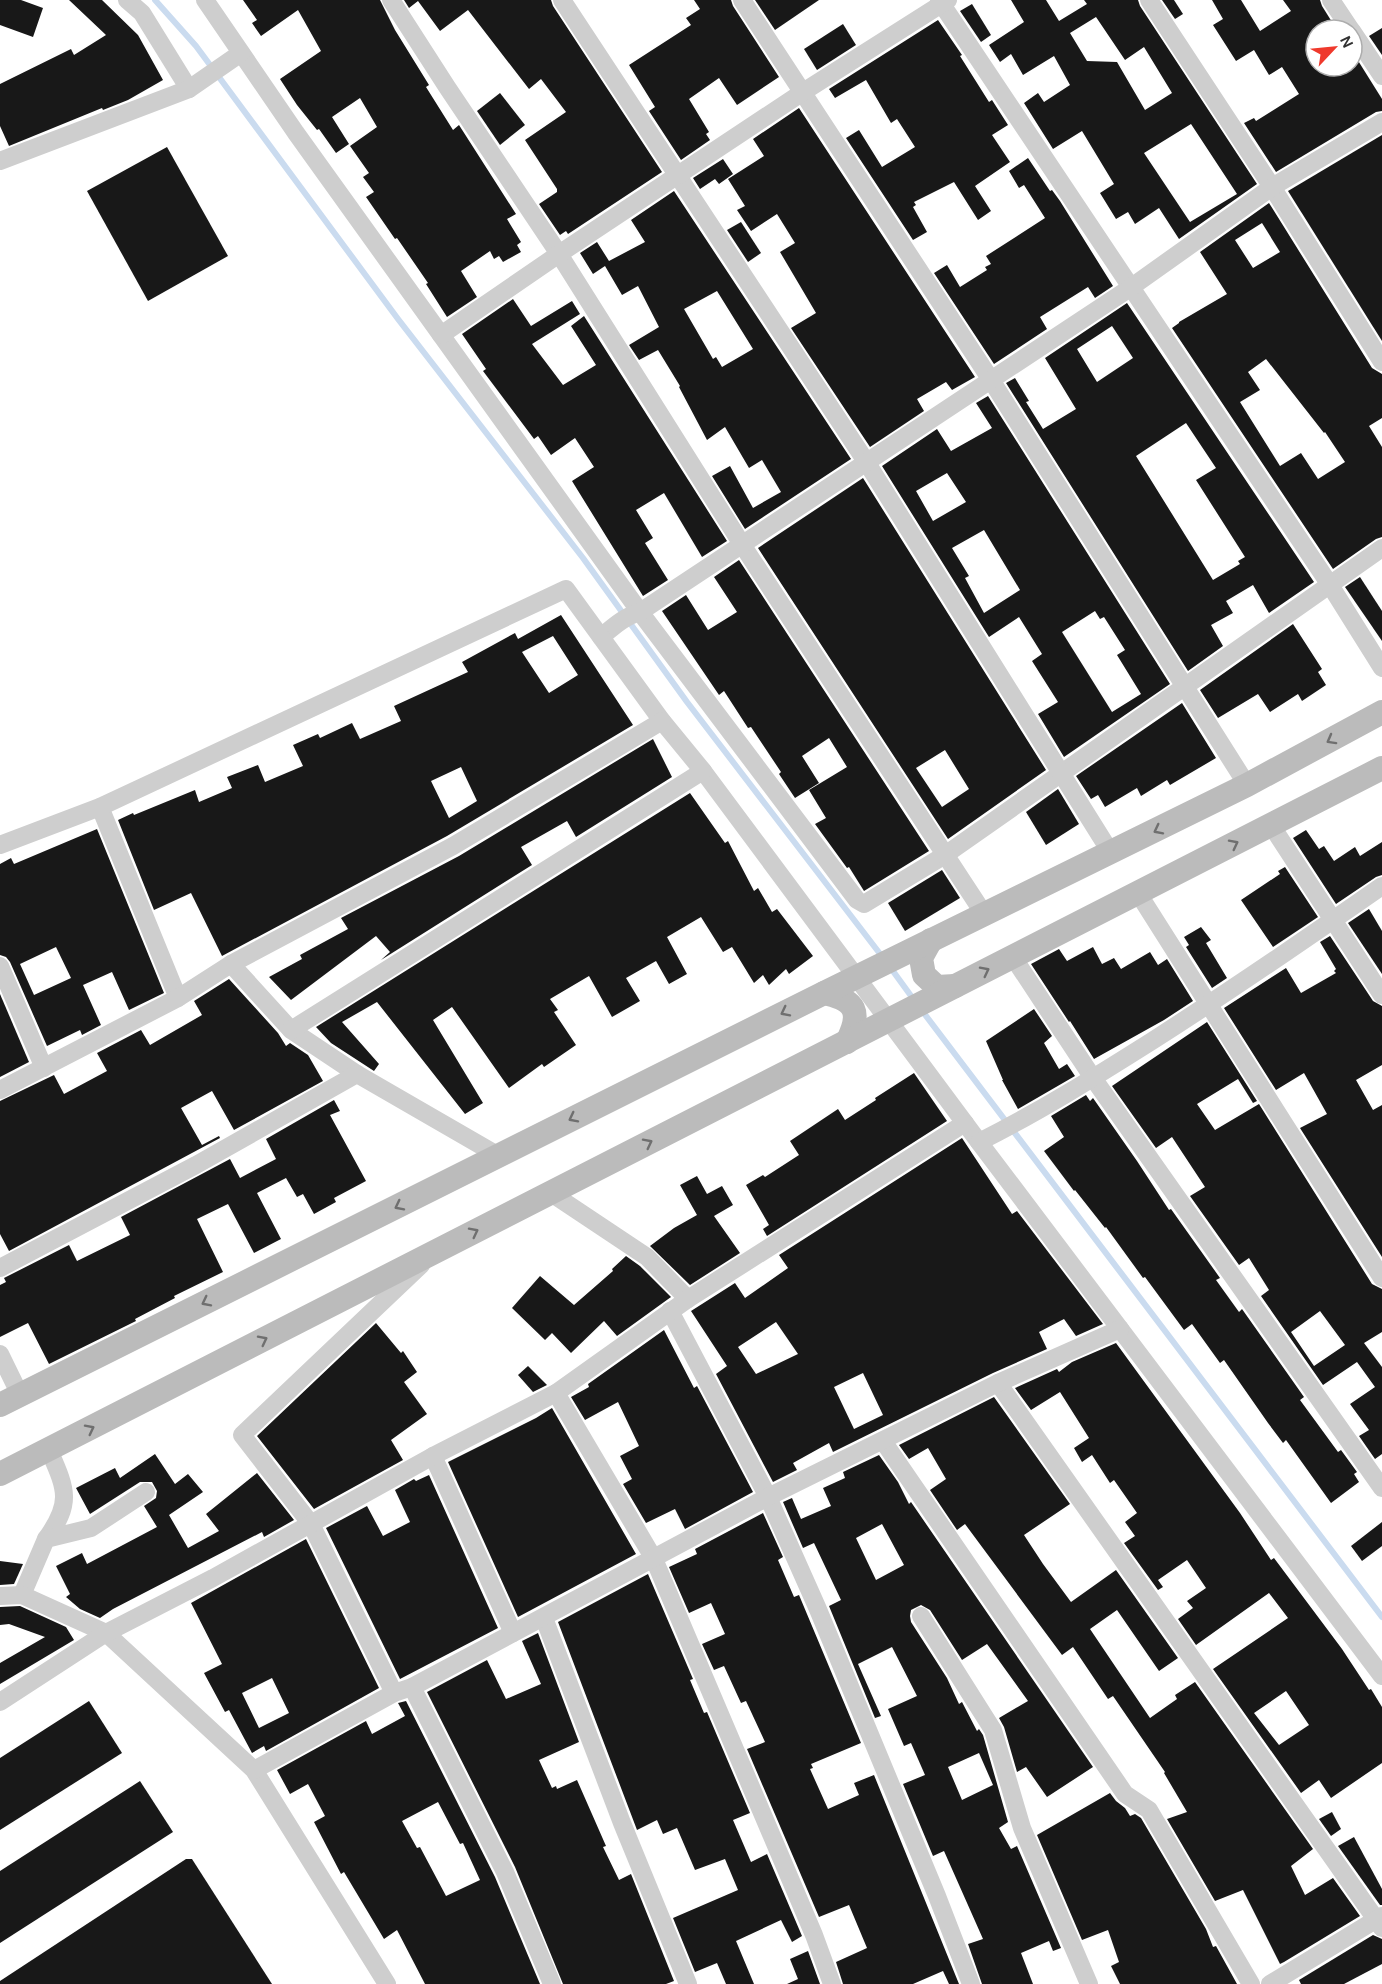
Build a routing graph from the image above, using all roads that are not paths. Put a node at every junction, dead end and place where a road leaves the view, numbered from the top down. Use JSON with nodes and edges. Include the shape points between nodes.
{"nodes":[{"id":1,"x":127,"y":0,"type":"edge"},
{"id":2,"x":190,"y":0,"type":"edge"},
{"id":3,"x":205,"y":0,"type":"edge"},
{"id":4,"x":391,"y":0,"type":"edge"},
{"id":5,"x":562,"y":0,"type":"edge"},
{"id":6,"x":742,"y":0,"type":"edge"},
{"id":7,"x":1149,"y":0,"type":"edge"},
{"id":8,"x":1331,"y":0,"type":"edge"},
{"id":9,"x":943,"y":1,"type":"edge"},
{"id":10,"x":1343,"y":18,"type":"edge"},
{"id":11,"x":226,"y":31,"type":"junction"},
{"id":12,"x":1364,"y":49,"type":"edge"},
{"id":13,"x":242,"y":53,"type":"junction"},
{"id":14,"x":1382,"y":76,"type":"edge"},
{"id":15,"x":189,"y":89,"type":"junction"},
{"id":16,"x":803,"y":92,"type":"junction"},
{"id":17,"x":1382,"y":122,"type":"edge"},
{"id":18,"x":0,"y":161,"type":"edge"},
{"id":19,"x":679,"y":176,"type":"junction"},
{"id":20,"x":1272,"y":187,"type":"junction"},
{"id":21,"x":559,"y":254,"type":"junction"},
{"id":22,"x":1130,"y":288,"type":"junction"},
{"id":23,"x":441,"y":335,"type":"junction"},
{"id":24,"x":1382,"y":362,"type":"edge"},
{"id":25,"x":992,"y":380,"type":"junction"},
{"id":26,"x":867,"y":463,"type":"junction"},
{"id":27,"x":743,"y":546,"type":"junction"},
{"id":28,"x":1382,"y":548,"type":"edge"},
{"id":29,"x":1330,"y":585,"type":"junction"},
{"id":30,"x":637,"y":613,"type":"junction"},
{"id":31,"x":601,"y":636,"type":"junction"},
{"id":32,"x":1382,"y":668,"type":"edge"},
{"id":33,"x":1185,"y":685,"type":"junction"},
{"id":34,"x":1382,"y":712,"type":"edge"},
{"id":35,"x":662,"y":721,"type":"junction"},
{"id":36,"x":1382,"y":768,"type":"edge"},
{"id":37,"x":703,"y":771,"type":"junction"},
{"id":38,"x":1061,"y":773,"type":"junction"},
{"id":39,"x":1247,"y":785,"type":"junction"},
{"id":40,"x":100,"y":807,"type":"junction"},
{"id":41,"x":1271,"y":825,"type":"junction"},
{"id":42,"x":0,"y":845,"type":"edge"},
{"id":43,"x":1111,"y":853,"type":"junction"},
{"id":44,"x":945,"y":855,"type":"junction"},
{"id":45,"x":1382,"y":886,"type":"edge"},
{"id":46,"x":1138,"y":893,"type":"junction"},
{"id":47,"x":984,"y":914,"type":"junction"},
{"id":48,"x":1333,"y":921,"type":"junction"},
{"id":49,"x":931,"y":940,"type":"junction"},
{"id":50,"x":1013,"y":957,"type":"junction"},
{"id":51,"x":231,"y":964,"type":"junction"},
{"id":52,"x":0,"y":966,"type":"edge"},
{"id":53,"x":856,"y":976,"type":"junction"},
{"id":54,"x":955,"y":986,"type":"junction"},
{"id":55,"x":824,"y":993,"type":"junction"},
{"id":56,"x":1382,"y":995,"type":"edge"},
{"id":57,"x":178,"y":999,"type":"junction"},
{"id":58,"x":1209,"y":1004,"type":"junction"},
{"id":59,"x":889,"y":1020,"type":"junction"},
{"id":60,"x":291,"y":1030,"type":"junction"},
{"id":61,"x":847,"y":1042,"type":"junction"},
{"id":62,"x":44,"y":1068,"type":"junction"},
{"id":63,"x":357,"y":1074,"type":"junction"},
{"id":64,"x":1093,"y":1078,"type":"junction"},
{"id":65,"x":0,"y":1090,"type":"edge"},
{"id":66,"x":965,"y":1123,"type":"junction"},
{"id":67,"x":980,"y":1142,"type":"junction"},
{"id":68,"x":499,"y":1156,"type":"junction"},
{"id":69,"x":551,"y":1193,"type":"junction"},
{"id":70,"x":435,"y":1252,"type":"junction"},
{"id":71,"x":0,"y":1268,"type":"edge"},
{"id":72,"x":1382,"y":1278,"type":"edge"},
{"id":73,"x":688,"y":1299,"type":"junction"},
{"id":74,"x":670,"y":1311,"type":"junction"},
{"id":75,"x":1120,"y":1329,"type":"junction"},
{"id":76,"x":0,"y":1354,"type":"edge"},
{"id":77,"x":998,"y":1383,"type":"junction"},
{"id":78,"x":556,"y":1393,"type":"junction"},
{"id":79,"x":10,"y":1400,"type":"edge"},
{"id":80,"x":883,"y":1441,"type":"junction"},
{"id":81,"x":49,"y":1450,"type":"junction"},
{"id":82,"x":433,"y":1456,"type":"junction"},
{"id":83,"x":0,"y":1474,"type":"edge"},
{"id":84,"x":1382,"y":1488,"type":"edge"},
{"id":85,"x":146,"y":1492,"type":"dead end"},
{"id":86,"x":768,"y":1497,"type":"junction"},
{"id":87,"x":311,"y":1524,"type":"junction"},
{"id":88,"x":46,"y":1539,"type":"junction"},
{"id":89,"x":654,"y":1559,"type":"junction"},
{"id":90,"x":22,"y":1595,"type":"junction"},
{"id":91,"x":0,"y":1596,"type":"edge"},
{"id":92,"x":921,"y":1616,"type":"dead end"},
{"id":93,"x":544,"y":1618,"type":"junction"},
{"id":94,"x":106,"y":1632,"type":"junction"},
{"id":95,"x":513,"y":1633,"type":"junction"},
{"id":96,"x":1382,"y":1676,"type":"edge"},
{"id":97,"x":412,"y":1687,"type":"junction"},
{"id":98,"x":394,"y":1693,"type":"junction"},
{"id":99,"x":0,"y":1702,"type":"edge"},
{"id":100,"x":254,"y":1770,"type":"junction"},
{"id":101,"x":1380,"y":1921,"type":"edge"},
{"id":102,"x":1273,"y":1983,"type":"edge"},
{"id":103,"x":387,"y":1984,"type":"edge"},
{"id":104,"x":552,"y":1984,"type":"edge"},
{"id":105,"x":688,"y":1984,"type":"edge"},
{"id":106,"x":832,"y":1984,"type":"edge"},
{"id":107,"x":971,"y":1984,"type":"edge"},
{"id":108,"x":1089,"y":1984,"type":"edge"},
{"id":109,"x":1251,"y":1984,"type":"edge"}],
"edges":[{"from":1,"to":15,"type":"street","via":[[142,13]]},
{"from":2,"to":11,"type":"street"},
{"from":3,"to":11,"type":"street"},
{"from":4,"to":21,"type":"street"},
{"from":5,"to":19,"type":"street"},
{"from":6,"to":16,"type":"street"},
{"from":7,"to":20,"type":"street"},
{"from":8,"to":10,"type":"street"},
{"from":9,"to":16,"type":"street"},
{"from":9,"to":22,"type":"street"},
{"from":11,"to":13,"type":"street"},
{"from":12,"to":14,"type":"street"},
{"from":13,"to":15,"type":"street"},
{"from":13,"to":23,"type":"street"},
{"from":15,"to":18,"type":"street"},
{"from":16,"to":19,"type":"street"},
{"from":16,"to":25,"type":"street"},
{"from":17,"to":20,"type":"street"},
{"from":19,"to":21,"type":"street"},
{"from":19,"to":26,"type":"street"},
{"from":20,"to":22,"type":"street"},
{"from":20,"to":24,"type":"street"},
{"from":21,"to":23,"type":"street"},
{"from":21,"to":27,"type":"street"},
{"from":22,"to":25,"type":"street"},
{"from":22,"to":29,"type":"street"},
{"from":23,"to":30,"type":"street"},
{"from":25,"to":26,"type":"street"},
{"from":25,"to":33,"type":"street"},
{"from":26,"to":27,"type":"street"},
{"from":26,"to":38,"type":"street"},
{"from":27,"to":30,"type":"street"},
{"from":27,"to":44,"type":"street"},
{"from":28,"to":29,"type":"street"},
{"from":29,"to":32,"type":"street"},
{"from":29,"to":33,"type":"street"},
{"from":30,"to":31,"type":"street"},
{"from":30,"to":44,"type":"street","via":[[857,900],[864,904],[871,901]]},
{"from":31,"to":35,"type":"street"},
{"from":31,"to":40,"type":"street","via":[[566,589]]},
{"from":33,"to":38,"type":"street"},
{"from":33,"to":39,"type":"street"},
{"from":34,"to":39,"type":"street","one_way":true},
{"from":35,"to":37,"type":"street"},
{"from":35,"to":51,"type":"street","via":[[453,846]]},
{"from":36,"to":41,"type":"street"},
{"from":37,"to":53,"type":"street"},
{"from":37,"to":60,"type":"street"},
{"from":38,"to":43,"type":"street"},
{"from":38,"to":44,"type":"street"},
{"from":39,"to":43,"type":"street","one_way":true},
{"from":40,"to":42,"type":"street"},
{"from":40,"to":57,"type":"street"},
{"from":46,"to":41,"type":"street","one_way":true},
{"from":41,"to":48,"type":"street"},
{"from":43,"to":47,"type":"street"},
{"from":44,"to":47,"type":"street"},
{"from":45,"to":48,"type":"street"},
{"from":46,"to":50,"type":"street"},
{"from":46,"to":58,"type":"street"},
{"from":47,"to":49,"type":"street"},
{"from":48,"to":56,"type":"street"},
{"from":48,"to":58,"type":"street"},
{"from":49,"to":53,"type":"street"},
{"from":49,"to":54,"type":"street","via":[[921,958],[924,975],[937,987]]},
{"from":54,"to":50,"type":"street","one_way":true},
{"from":50,"to":64,"type":"street"},
{"from":51,"to":57,"type":"street"},
{"from":51,"to":60,"type":"street"},
{"from":52,"to":62,"type":"street"},
{"from":53,"to":55,"type":"street"},
{"from":53,"to":59,"type":"street"},
{"from":54,"to":59,"type":"street"},
{"from":55,"to":61,"type":"street","via":[[842,997],[853,1008],[856,1025]]},
{"from":55,"to":68,"type":"street","one_way":true},
{"from":57,"to":62,"type":"street"},
{"from":58,"to":64,"type":"street"},
{"from":58,"to":72,"type":"street"},
{"from":59,"to":61,"type":"street"},
{"from":59,"to":66,"type":"street"},
{"from":60,"to":63,"type":"street"},
{"from":69,"to":61,"type":"street","one_way":true},
{"from":62,"to":65,"type":"street"},
{"from":63,"to":68,"type":"street"},
{"from":63,"to":71,"type":"street","via":[[196,1166]]},
{"from":64,"to":67,"type":"street"},
{"from":64,"to":84,"type":"street"},
{"from":66,"to":67,"type":"street"},
{"from":66,"to":73,"type":"street"},
{"from":67,"to":75,"type":"street"},
{"from":68,"to":79,"type":"street","one_way":true},
{"from":70,"to":69,"type":"street","one_way":true},
{"from":69,"to":73,"type":"street","via":[[647,1257]]},
{"from":81,"to":70,"type":"street","one_way":true},
{"from":70,"to":87,"type":"street","via":[[242,1436]]},
{"from":73,"to":74,"type":"street"},
{"from":74,"to":78,"type":"street"},
{"from":74,"to":86,"type":"street"},
{"from":75,"to":77,"type":"street"},
{"from":75,"to":96,"type":"street"},
{"from":76,"to":79,"type":"street"},
{"from":77,"to":80,"type":"street"},
{"from":77,"to":101,"type":"street"},
{"from":78,"to":82,"type":"street"},
{"from":78,"to":89,"type":"street"},
{"from":80,"to":86,"type":"street"},
{"from":80,"to":109,"type":"street","via":[[1125,1794],[1149,1810]]},
{"from":81,"to":83,"type":"street"},
{"from":81,"to":88,"type":"street","via":[[64,1484],[64,1506]]},
{"from":82,"to":87,"type":"street"},
{"from":82,"to":95,"type":"street"},
{"from":85,"to":88,"type":"street","via":[[92,1528]]},
{"from":86,"to":89,"type":"street"},
{"from":86,"to":107,"type":"street","via":[[826,1628]]},
{"from":87,"to":94,"type":"street"},
{"from":87,"to":98,"type":"street"},
{"from":88,"to":90,"type":"street"},
{"from":89,"to":93,"type":"street"},
{"from":89,"to":106,"type":"street"},
{"from":90,"to":91,"type":"street"},
{"from":90,"to":94,"type":"street"},
{"from":92,"to":108,"type":"street","via":[[993,1730],[1022,1828]]},
{"from":93,"to":95,"type":"street"},
{"from":93,"to":105,"type":"street"},
{"from":94,"to":99,"type":"street"},
{"from":94,"to":100,"type":"street"},
{"from":95,"to":97,"type":"street"},
{"from":97,"to":98,"type":"street"},
{"from":97,"to":104,"type":"street","via":[[505,1872]]},
{"from":98,"to":100,"type":"street"},
{"from":100,"to":103,"type":"street"},
{"from":101,"to":102,"type":"street"}]}
